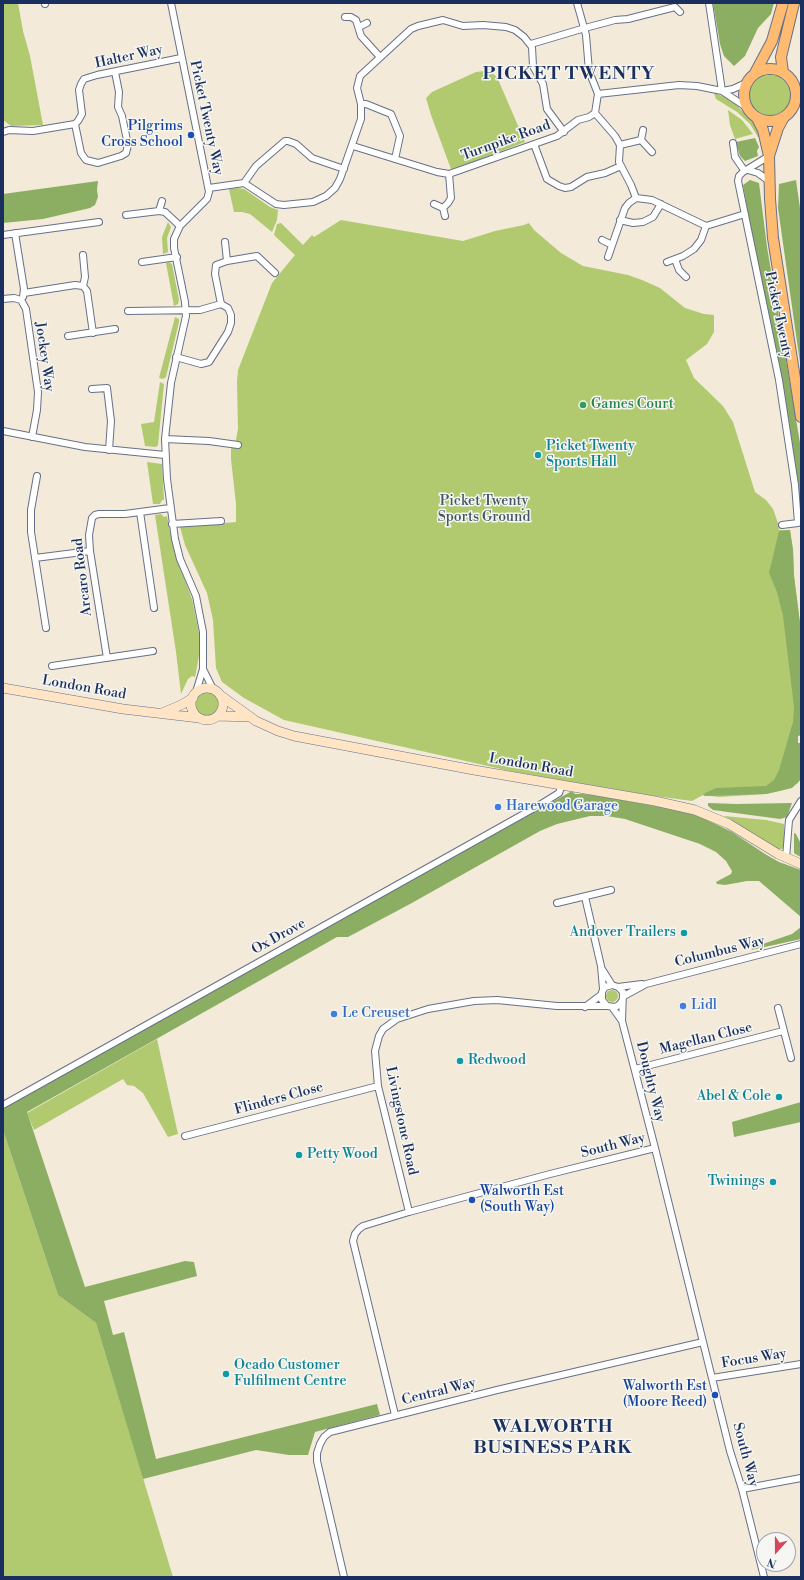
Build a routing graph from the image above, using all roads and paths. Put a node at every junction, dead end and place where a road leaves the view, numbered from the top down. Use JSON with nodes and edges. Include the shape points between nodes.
{"nodes":[{"id":1,"x":171,"y":3,"type":"edge"},
{"id":2,"x":577,"y":3,"type":"edge"},
{"id":3,"x":709,"y":3,"type":"edge"},
{"id":4,"x":783,"y":3,"type":"edge"},
{"id":5,"x":794,"y":3,"type":"edge"},
{"id":6,"x":674,"y":5,"type":"edge"},
{"id":7,"x":680,"y":12,"type":"dead end"},
{"id":8,"x":345,"y":16,"type":"dead end"},
{"id":9,"x":367,"y":23,"type":"dead end"},
{"id":10,"x":359,"y":27,"type":"junction"},
{"id":11,"x":585,"y":28,"type":"junction"},
{"id":12,"x":531,"y":44,"type":"junction"},
{"id":13,"x":380,"y":57,"type":"junction"},
{"id":14,"x":181,"y":58,"type":"junction"},
{"id":15,"x":115,"y":72,"type":"junction"},
{"id":16,"x":784,"y":72,"type":"junction"},
{"id":17,"x":755,"y":73,"type":"junction"},
{"id":18,"x":746,"y":83,"type":"junction"},
{"id":19,"x":722,"y":91,"type":"junction"},
{"id":20,"x":598,"y":94,"type":"junction"},
{"id":21,"x":362,"y":104,"type":"junction"},
{"id":22,"x":746,"y":106,"type":"junction"},
{"id":23,"x":595,"y":113,"type":"junction"},
{"id":24,"x":784,"y":117,"type":"junction"},
{"id":25,"x":757,"y":118,"type":"junction"},
{"id":26,"x":75,"y":124,"type":"junction"},
{"id":27,"x":643,"y":130,"type":"dead end"},
{"id":28,"x":3,"y":132,"type":"edge"},
{"id":29,"x":564,"y":132,"type":"junction"},
{"id":30,"x":641,"y":140,"type":"junction"},
{"id":31,"x":733,"y":143,"type":"dead end"},
{"id":32,"x":534,"y":144,"type":"junction"},
{"id":33,"x":353,"y":146,"type":"junction"},
{"id":34,"x":620,"y":146,"type":"junction"},
{"id":35,"x":652,"y":152,"type":"dead end"},
{"id":36,"x":769,"y":156,"type":"junction"},
{"id":37,"x":395,"y":159,"type":"junction"},
{"id":38,"x":620,"y":166,"type":"junction"},
{"id":39,"x":344,"y":169,"type":"junction"},
{"id":40,"x":746,"y":170,"type":"junction"},
{"id":41,"x":449,"y":174,"type":"junction"},
{"id":42,"x":769,"y":181,"type":"junction"},
{"id":43,"x":244,"y":183,"type":"junction"},
{"id":44,"x":209,"y":188,"type":"junction"},
{"id":45,"x":636,"y":198,"type":"junction"},
{"id":46,"x":162,"y":201,"type":"dead end"},
{"id":47,"x":434,"y":204,"type":"dead end"},
{"id":48,"x":661,"y":204,"type":"junction"},
{"id":49,"x":443,"y":208,"type":"junction"},
{"id":50,"x":160,"y":210,"type":"junction"},
{"id":51,"x":745,"y":214,"type":"junction"},
{"id":52,"x":126,"y":215,"type":"dead end"},
{"id":53,"x":445,"y":216,"type":"dead end"},
{"id":54,"x":620,"y":220,"type":"junction"},
{"id":55,"x":99,"y":222,"type":"dead end"},
{"id":56,"x":180,"y":226,"type":"junction"},
{"id":57,"x":706,"y":226,"type":"junction"},
{"id":58,"x":15,"y":233,"type":"junction"},
{"id":59,"x":3,"y":235,"type":"edge"},
{"id":60,"x":602,"y":240,"type":"dead end"},
{"id":61,"x":225,"y":242,"type":"dead end"},
{"id":62,"x":612,"y":245,"type":"junction"},
{"id":63,"x":83,"y":254,"type":"dead end"},
{"id":64,"x":177,"y":257,"type":"junction"},
{"id":65,"x":608,"y":257,"type":"dead end"},
{"id":66,"x":675,"y":259,"type":"junction"},
{"id":67,"x":228,"y":261,"type":"junction"},
{"id":68,"x":142,"y":262,"type":"dead end"},
{"id":69,"x":667,"y":262,"type":"dead end"},
{"id":70,"x":275,"y":273,"type":"dead end"},
{"id":71,"x":686,"y":277,"type":"dead end"},
{"id":72,"x":83,"y":286,"type":"junction"},
{"id":73,"x":24,"y":293,"type":"junction"},
{"id":74,"x":3,"y":299,"type":"edge"},
{"id":75,"x":21,"y":300,"type":"junction"},
{"id":76,"x":221,"y":304,"type":"junction"},
{"id":77,"x":128,"y":311,"type":"dead end"},
{"id":78,"x":186,"y":311,"type":"junction"},
{"id":79,"x":115,"y":329,"type":"dead end"},
{"id":80,"x":93,"y":333,"type":"junction"},
{"id":81,"x":68,"y":336,"type":"dead end"},
{"id":82,"x":176,"y":357,"type":"junction"},
{"id":83,"x":92,"y":389,"type":"dead end"},
{"id":84,"x":801,"y":416,"type":"edge"},
{"id":85,"x":3,"y":431,"type":"edge"},
{"id":86,"x":32,"y":437,"type":"junction"},
{"id":87,"x":165,"y":440,"type":"junction"},
{"id":88,"x":238,"y":445,"type":"dead end"},
{"id":89,"x":109,"y":450,"type":"junction"},
{"id":90,"x":165,"y":455,"type":"junction"},
{"id":91,"x":37,"y":476,"type":"dead end"},
{"id":92,"x":170,"y":508,"type":"junction"},
{"id":93,"x":140,"y":512,"type":"junction"},
{"id":94,"x":221,"y":520,"type":"dead end"},
{"id":95,"x":172,"y":524,"type":"junction"},
{"id":96,"x":782,"y":525,"type":"dead end"},
{"id":97,"x":90,"y":551,"type":"junction"},
{"id":98,"x":35,"y":558,"type":"junction"},
{"id":99,"x":154,"y":608,"type":"dead end"},
{"id":100,"x":46,"y":628,"type":"dead end"},
{"id":101,"x":153,"y":652,"type":"dead end"},
{"id":102,"x":107,"y":658,"type":"junction"},
{"id":103,"x":52,"y":666,"type":"dead end"},
{"id":104,"x":203,"y":669,"type":"junction"},
{"id":105,"x":3,"y":688,"type":"edge"},
{"id":106,"x":213,"y":689,"type":"junction"},
{"id":107,"x":194,"y":695,"type":"junction"},
{"id":108,"x":220,"y":695,"type":"junction"},
{"id":109,"x":160,"y":713,"type":"junction"},
{"id":110,"x":218,"y":716,"type":"junction"},
{"id":111,"x":249,"y":716,"type":"junction"},
{"id":112,"x":199,"y":718,"type":"junction"},
{"id":113,"x":562,"y":785,"type":"junction"},
{"id":114,"x":801,"y":801,"type":"edge"},
{"id":115,"x":786,"y":858,"type":"junction"},
{"id":116,"x":801,"y":864,"type":"edge"},
{"id":117,"x":611,"y":890,"type":"dead end"},
{"id":118,"x":585,"y":897,"type":"junction"},
{"id":119,"x":557,"y":903,"type":"dead end"},
{"id":120,"x":801,"y":944,"type":"edge"},
{"id":121,"x":601,"y":966,"type":"junction"},
{"id":122,"x":646,"y":984,"type":"junction"},
{"id":123,"x":615,"y":986,"type":"junction"},
{"id":124,"x":602,"y":992,"type":"junction"},
{"id":125,"x":623,"y":998,"type":"junction"},
{"id":126,"x":585,"y":1007,"type":"junction"},
{"id":127,"x":610,"y":1007,"type":"junction"},
{"id":128,"x":778,"y":1008,"type":"dead end"},
{"id":129,"x":622,"y":1021,"type":"junction"},
{"id":130,"x":783,"y":1031,"type":"junction"},
{"id":131,"x":791,"y":1058,"type":"dead end"},
{"id":132,"x":635,"y":1069,"type":"junction"},
{"id":133,"x":378,"y":1086,"type":"junction"},
{"id":134,"x":3,"y":1105,"type":"edge"},
{"id":135,"x":185,"y":1136,"type":"dead end"},
{"id":136,"x":655,"y":1148,"type":"junction"},
{"id":137,"x":409,"y":1212,"type":"junction"},
{"id":138,"x":703,"y":1342,"type":"junction"},
{"id":139,"x":801,"y":1364,"type":"edge"},
{"id":140,"x":712,"y":1378,"type":"junction"},
{"id":141,"x":395,"y":1415,"type":"junction"},
{"id":142,"x":801,"y":1478,"type":"edge"},
{"id":143,"x":742,"y":1488,"type":"junction"},
{"id":144,"x":344,"y":1577,"type":"edge"},
{"id":145,"x":764,"y":1577,"type":"edge"}],
"edges":[{"from":1,"to":14,"type":"street","name":"Picket Twenty Way"},
{"from":2,"to":11,"type":"street"},
{"from":3,"to":19,"type":"street"},
{"from":4,"to":17,"type":"main road","via":[[772,41]]},
{"from":5,"to":16,"type":"main road","via":[[781,57]]},
{"from":6,"to":7,"type":"street"},
{"from":6,"to":11,"type":"street"},
{"from":8,"to":10,"type":"street","via":[[355,18]]},
{"from":9,"to":10,"type":"street"},
{"from":10,"to":13,"type":"street","via":[[363,38]]},
{"from":11,"to":12,"type":"street"},
{"from":11,"to":20,"type":"street","via":[[589,71]]},
{"from":12,"to":13,"type":"street","via":[[518,32],[506,27],[463,26],[443,20],[411,29]]},
{"from":12,"to":29,"type":"street","via":[[533,66],[543,84],[547,109]]},
{"from":13,"to":21,"type":"street","via":[[358,78],[357,91]]},
{"from":14,"to":15,"type":"street","name":"Halter Way"},
{"from":14,"to":44,"type":"street","name":"Picket Twenty Way"},
{"from":15,"to":26,"type":"street","name":"Halter Way","via":[[83,81],[79,90],[82,114]]},
{"from":15,"to":26,"type":"street","via":[[119,92],[118,107],[128,145],[126,153],[98,163],[88,161],[81,153]]},
{"from":16,"to":17,"type":"main road","via":[[772,69]]},
{"from":16,"to":24,"type":"main road","via":[[793,82],[796,98],[793,108]]},
{"from":17,"to":18,"type":"main road"},
{"from":18,"to":19,"type":"street"},
{"from":18,"to":22,"type":"main road"},
{"from":19,"to":20,"type":"street","via":[[679,85]]},
{"from":19,"to":22,"type":"street"},
{"from":20,"to":23,"type":"street"},
{"from":21,"to":33,"type":"street","via":[[361,119]]},
{"from":21,"to":37,"type":"street","via":[[391,114],[400,136]]},
{"from":22,"to":25,"type":"main road"},
{"from":23,"to":29,"type":"street","name":"Turnpike Road","via":[[578,120]]},
{"from":23,"to":34,"type":"street","via":[[615,136]]},
{"from":24,"to":25,"type":"main road","via":[[773,121]]},
{"from":24,"to":36,"type":"main road"},
{"from":25,"to":36,"type":"main road","via":[[763,130]]},
{"from":26,"to":28,"type":"street","via":[[38,131]]},
{"from":27,"to":30,"type":"street"},
{"from":29,"to":32,"type":"street","name":"Turnpike Road"},
{"from":30,"to":34,"type":"street"},
{"from":30,"to":35,"type":"street"},
{"from":31,"to":40,"type":"street","via":[[736,157]]},
{"from":32,"to":38,"type":"street","via":[[546,178],[565,188],[587,177]]},
{"from":32,"to":41,"type":"street","name":"Turnpike Road"},
{"from":33,"to":37,"type":"street","name":"Turnpike Road"},
{"from":33,"to":39,"type":"street"},
{"from":34,"to":38,"type":"street"},
{"from":36,"to":40,"type":"street"},
{"from":36,"to":42,"type":"main road"},
{"from":37,"to":41,"type":"street","name":"Turnpike Road"},
{"from":38,"to":45,"type":"street"},
{"from":39,"to":43,"type":"street","via":[[331,192],[322,199],[307,204],[276,204]]},
{"from":39,"to":43,"type":"street","via":[[312,158],[292,142],[284,141],[256,166]]},
{"from":40,"to":42,"type":"street","via":[[758,173]]},
{"from":40,"to":51,"type":"street","name":"Picket Twenty","via":[[739,176],[738,181]]},
{"from":41,"to":49,"type":"street","name":"Turnpike Road","via":[[451,198]]},
{"from":42,"to":84,"type":"main road","via":[[774,251]]},
{"from":43,"to":44,"type":"street"},
{"from":44,"to":56,"type":"street","name":"Picket Twenty Way","via":[[207,199]]},
{"from":45,"to":48,"type":"street"},
{"from":45,"to":54,"type":"street","via":[[627,206]]},
{"from":46,"to":50,"type":"street"},
{"from":47,"to":49,"type":"street"},
{"from":48,"to":54,"type":"street","via":[[653,217],[643,222]]},
{"from":48,"to":57,"type":"street"},
{"from":49,"to":53,"type":"street"},
{"from":50,"to":52,"type":"street"},
{"from":50,"to":56,"type":"street"},
{"from":51,"to":57,"type":"street"},
{"from":51,"to":96,"type":"street","name":"Picket Twenty","via":[[780,380],[795,485],[798,523]]},
{"from":54,"to":62,"type":"street"},
{"from":55,"to":58,"type":"street"},
{"from":56,"to":64,"type":"street","name":"Picket Twenty Way","via":[[174,239]]},
{"from":57,"to":66,"type":"street","via":[[703,238],[697,246]]},
{"from":58,"to":59,"type":"street"},
{"from":58,"to":73,"type":"street"},
{"from":60,"to":62,"type":"street"},
{"from":61,"to":67,"type":"street"},
{"from":62,"to":65,"type":"street"},
{"from":63,"to":72,"type":"street"},
{"from":64,"to":68,"type":"street"},
{"from":64,"to":78,"type":"street","name":"Picket Twenty Way"},
{"from":66,"to":69,"type":"street"},
{"from":66,"to":71,"type":"street","via":[[679,270]]},
{"from":67,"to":70,"type":"street","via":[[256,256]]},
{"from":67,"to":76,"type":"street","via":[[216,265],[214,270]]},
{"from":72,"to":73,"type":"street","via":[[75,284]]},
{"from":72,"to":80,"type":"street","via":[[88,291]]},
{"from":73,"to":75,"type":"street"},
{"from":74,"to":75,"type":"street"},
{"from":75,"to":86,"type":"street","name":"Jockey Way","via":[[26,309],[38,392]]},
{"from":76,"to":78,"type":"street"},
{"from":76,"to":82,"type":"street","via":[[230,311],[231,323],[224,340],[209,362],[201,364]]},
{"from":77,"to":78,"type":"street"},
{"from":78,"to":82,"type":"street","name":"Picket Twenty Way","via":[[184,331]]},
{"from":79,"to":80,"type":"street"},
{"from":80,"to":81,"type":"street"},
{"from":82,"to":87,"type":"street","name":"Picket Twenty Way"},
{"from":83,"to":89,"type":"street","via":[[107,388],[111,421]]},
{"from":85,"to":86,"type":"street"},
{"from":86,"to":89,"type":"street"},
{"from":87,"to":88,"type":"street","via":[[209,441]]},
{"from":87,"to":90,"type":"street","name":"Picket Twenty Way"},
{"from":89,"to":90,"type":"street"},
{"from":90,"to":92,"type":"street","name":"Picket Twenty Way"},
{"from":91,"to":98,"type":"street","via":[[31,510]]},
{"from":92,"to":93,"type":"street","name":"Arcaro Road"},
{"from":92,"to":95,"type":"street","name":"Picket Twenty Way"},
{"from":93,"to":97,"type":"street","name":"Arcaro Road","via":[[93,516],[90,526]]},
{"from":93,"to":99,"type":"street"},
{"from":94,"to":95,"type":"street"},
{"from":95,"to":104,"type":"street","name":"Picket Twenty Way","via":[[180,559],[200,612]]},
{"from":97,"to":98,"type":"street"},
{"from":97,"to":102,"type":"street","name":"Arcaro Road"},
{"from":98,"to":100,"type":"street"},
{"from":101,"to":102,"type":"street"},
{"from":102,"to":103,"type":"street"},
{"from":104,"to":106,"type":"street"},
{"from":104,"to":107,"type":"street"},
{"from":105,"to":109,"type":"main road","name":"London Road"},
{"from":106,"to":107,"type":"main road","via":[[204,688]]},
{"from":106,"to":108,"type":"main road","name":"London Road"},
{"from":107,"to":109,"type":"main road","via":[[181,705]]},
{"from":107,"to":112,"type":"main road","via":[[191,707]]},
{"from":108,"to":110,"type":"main road","via":[[223,706]]},
{"from":108,"to":111,"type":"main road","name":"London Road"},
{"from":109,"to":112,"type":"main road","name":"London Road"},
{"from":110,"to":111,"type":"main road","name":"London Road"},
{"from":110,"to":112,"type":"main road","name":"London Road","via":[[209,720]]},
{"from":111,"to":113,"type":"main road","name":"London Road","via":[[294,736]]},
{"from":113,"to":115,"type":"main road","name":"London Road","via":[[699,811],[729,824]]},
{"from":113,"to":134,"type":"street","name":"Ox Drove","via":[[559,793],[538,806]]},
{"from":114,"to":115,"type":"street","via":[[788,824]]},
{"from":115,"to":116,"type":"main road","name":"London Road"},
{"from":117,"to":118,"type":"street"},
{"from":118,"to":119,"type":"street"},
{"from":118,"to":121,"type":"street"},
{"from":120,"to":122,"type":"street","name":"Columbus Way"},
{"from":121,"to":123,"type":"street"},
{"from":121,"to":124,"type":"street"},
{"from":122,"to":123,"type":"street","name":"Columbus Way"},
{"from":122,"to":125,"type":"street","name":"Columbus Way"},
{"from":123,"to":124,"type":"street"},
{"from":123,"to":125,"type":"street","via":[[621,989]]},
{"from":124,"to":126,"type":"street"},
{"from":124,"to":127,"type":"street","via":[[603,1003]]},
{"from":125,"to":127,"type":"street","via":[[617,1006]]},
{"from":125,"to":129,"type":"street","name":"Doughty Way"},
{"from":126,"to":127,"type":"street","name":"Livingstone Road"},
{"from":126,"to":133,"type":"street","name":"Livingstone Road","via":[[497,1000],[474,1001],[405,1016],[390,1023],[378,1036],[375,1051]]},
{"from":127,"to":129,"type":"street","name":"Doughty Way"},
{"from":128,"to":130,"type":"street"},
{"from":129,"to":132,"type":"street","name":"Doughty Way"},
{"from":130,"to":131,"type":"street"},
{"from":130,"to":132,"type":"street","name":"Magellan Close"},
{"from":132,"to":136,"type":"street","name":"Doughty Way"},
{"from":133,"to":135,"type":"street","name":"Flinders Close"},
{"from":133,"to":137,"type":"street","name":"Livingstone Road"},
{"from":136,"to":137,"type":"street","name":"South Way"},
{"from":136,"to":138,"type":"street","name":"South Way"},
{"from":137,"to":141,"type":"street","name":"South Way","via":[[364,1226],[355,1234],[354,1241]]},
{"from":138,"to":140,"type":"street","name":"South Way"},
{"from":138,"to":141,"type":"street","name":"Central Way"},
{"from":139,"to":140,"type":"street","name":"Focus Way"},
{"from":140,"to":143,"type":"street","name":"South Way"},
{"from":141,"to":144,"type":"street","name":"Central Way","via":[[330,1432],[324,1437],[317,1453]]},
{"from":142,"to":143,"type":"street"},
{"from":143,"to":145,"type":"street","name":"South Way"}]}
